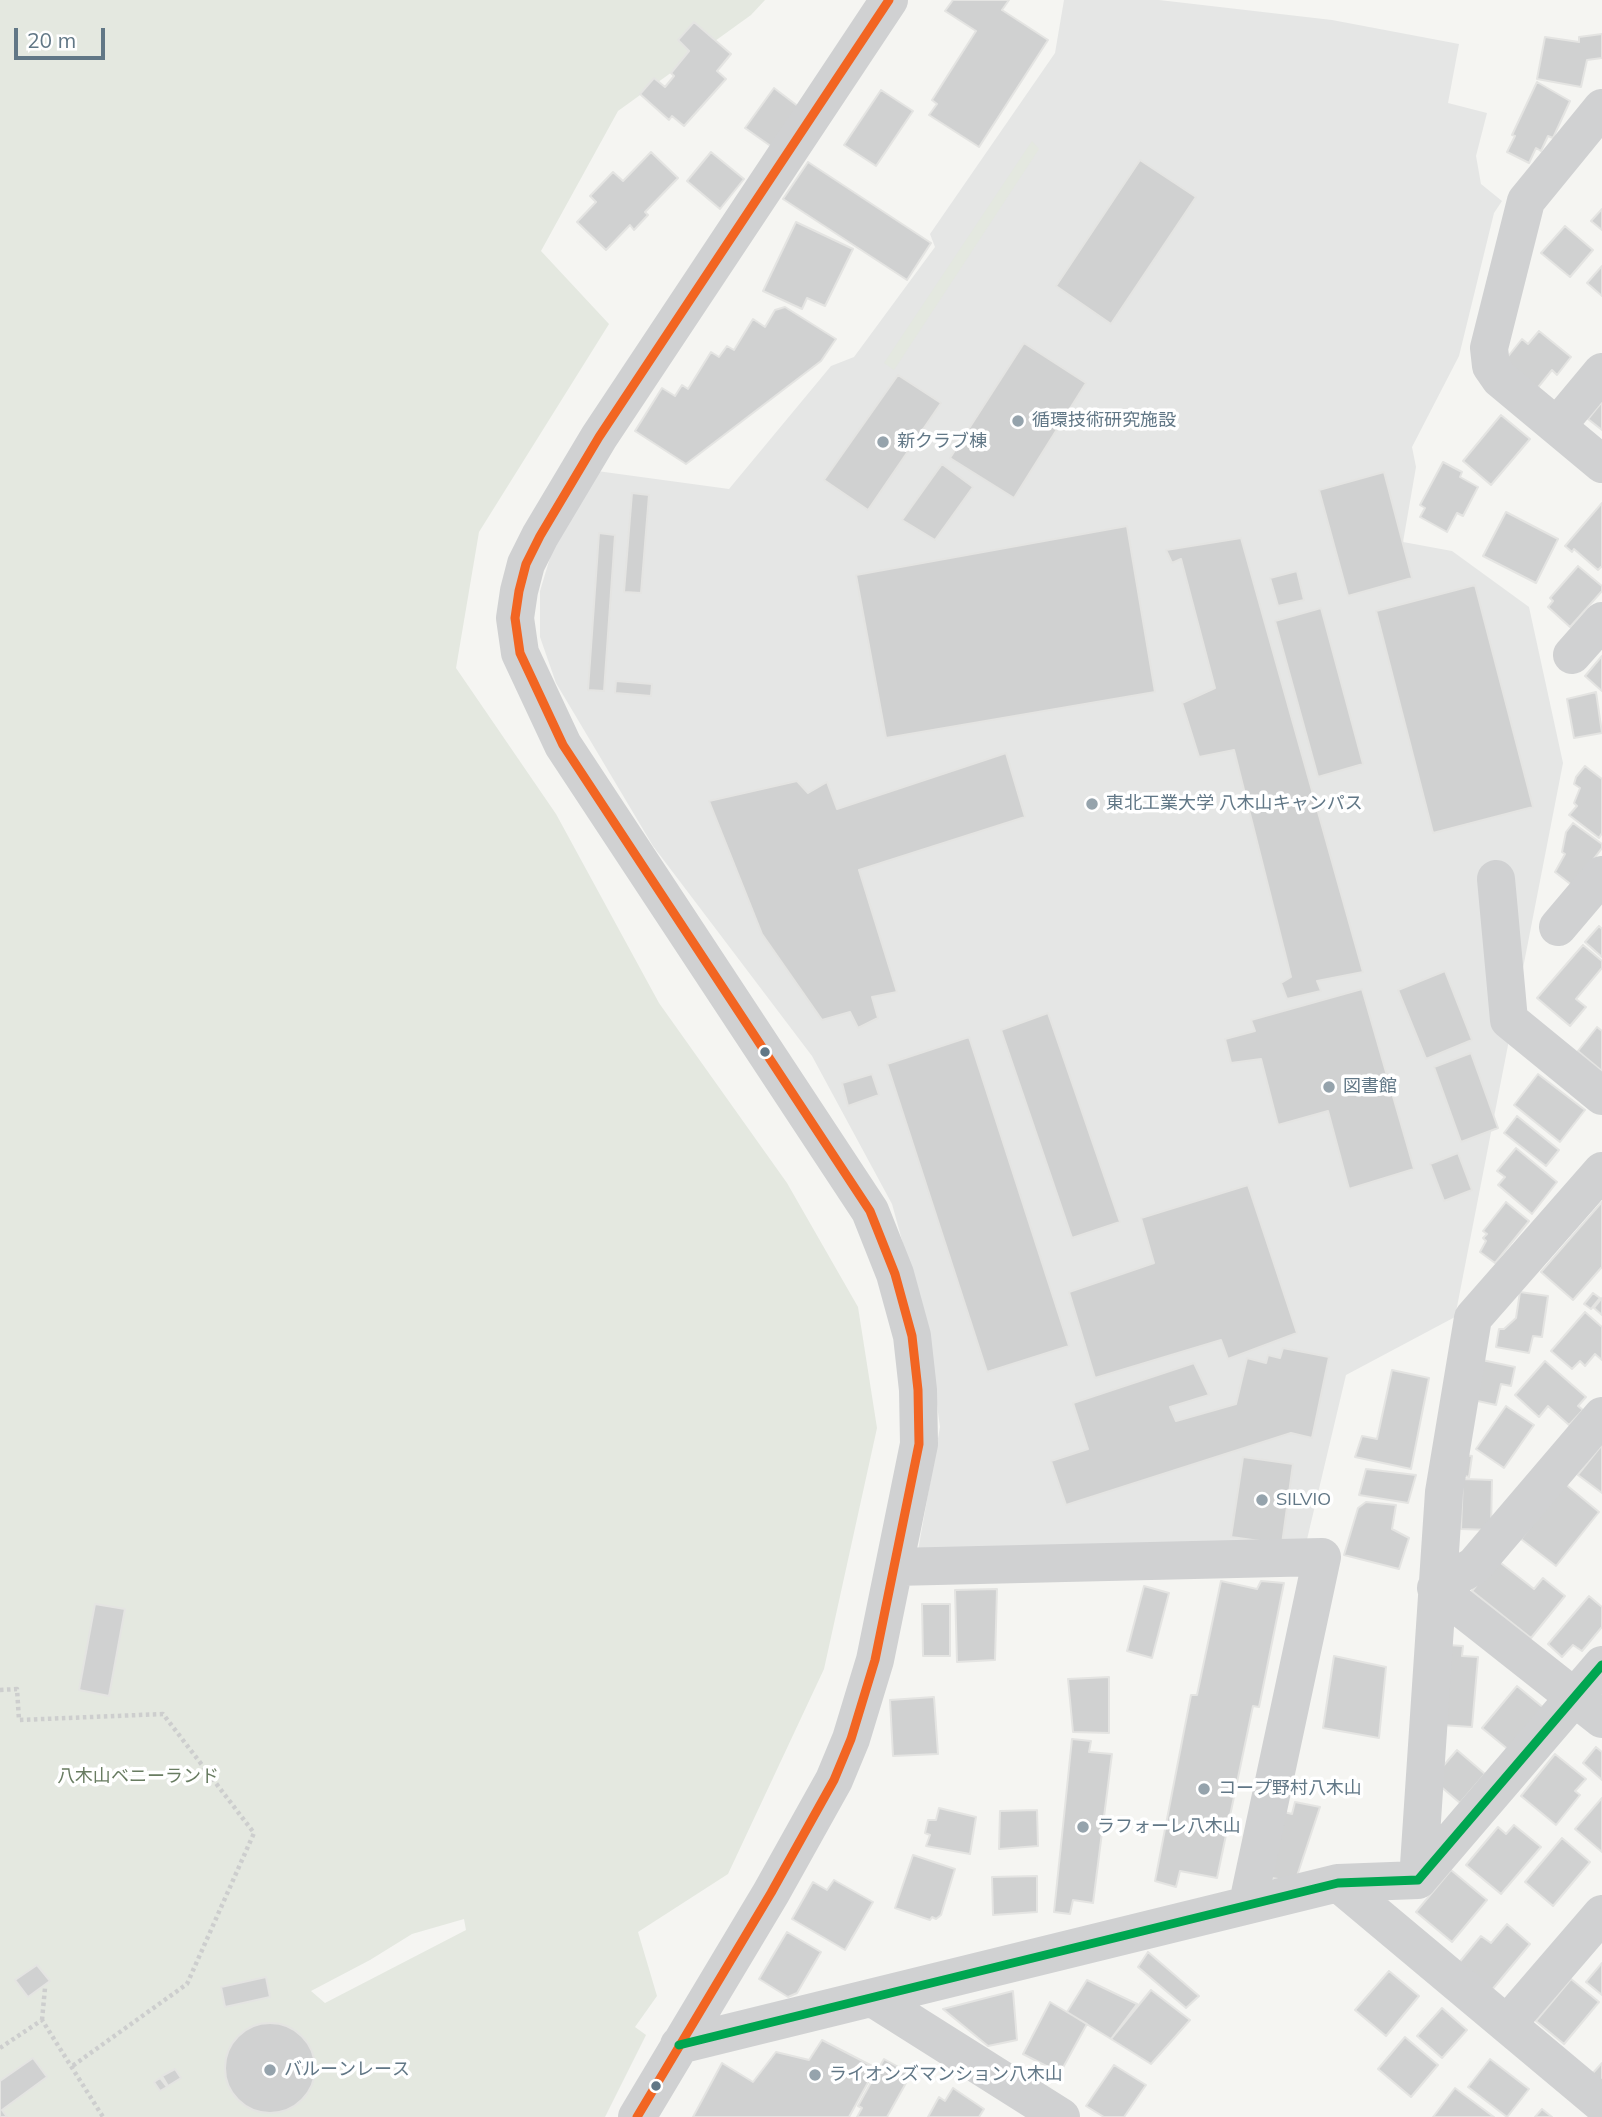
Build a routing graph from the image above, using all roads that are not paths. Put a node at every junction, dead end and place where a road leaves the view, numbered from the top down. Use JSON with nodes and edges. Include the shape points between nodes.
{"nodes":[{"id":1,"x":889,"y":0,"type":"edge"},
{"id":2,"x":1602,"y":108,"type":"edge"},
{"id":3,"x":1602,"y":373,"type":"edge"},
{"id":4,"x":1557,"y":426,"type":"junction"},
{"id":5,"x":1602,"y":464,"type":"edge"},
{"id":6,"x":1602,"y":621,"type":"edge"},
{"id":7,"x":1572,"y":656,"type":"dead end"},
{"id":8,"x":1602,"y":875,"type":"edge"},
{"id":9,"x":1496,"y":879,"type":"dead end"},
{"id":10,"x":1558,"y":927,"type":"dead end"},
{"id":11,"x":1602,"y":1096,"type":"edge"},
{"id":12,"x":1602,"y":1171,"type":"edge"},
{"id":13,"x":1602,"y":1416,"type":"edge"},
{"id":14,"x":894,"y":1567,"type":"junction"},
{"id":15,"x":1436,"y":1588,"type":"junction"},
{"id":16,"x":1602,"y":1665,"type":"edge"},
{"id":17,"x":1589,"y":1708,"type":"edge"},
{"id":18,"x":1418,"y":1880,"type":"junction"},
{"id":19,"x":1338,"y":1882,"type":"junction"},
{"id":20,"x":1248,"y":1903,"type":"junction"},
{"id":21,"x":1602,"y":1914,"type":"edge"},
{"id":22,"x":874,"y":2000,"type":"junction"},
{"id":23,"x":1508,"y":2023,"type":"junction"},
{"id":24,"x":679,"y":2045,"type":"junction"},
{"id":25,"x":1602,"y":2104,"type":"edge"},
{"id":26,"x":637,"y":2117,"type":"edge"},
{"id":27,"x":1061,"y":2117,"type":"edge"}],
"edges":[{"from":1,"to":14,"type":"street","via":[[599,437],[526,565],[515,618],[520,653],[563,745],[870,1211],[895,1274],[912,1336],[918,1390],[919,1444]]},
{"from":2,"to":4,"type":"street","via":[[1526,201],[1489,348],[1491,366],[1500,379]]},
{"from":3,"to":4,"type":"street"},
{"from":4,"to":5,"type":"street"},
{"from":6,"to":7,"type":"street"},
{"from":8,"to":10,"type":"street"},
{"from":9,"to":11,"type":"street","via":[[1509,1020]]},
{"from":12,"to":15,"type":"street","via":[[1473,1318],[1444,1492]]},
{"from":13,"to":15,"type":"street","via":[[1474,1566]]},
{"from":14,"to":20,"type":"street","via":[[1322,1557]]},
{"from":14,"to":24,"type":"street","via":[[875,1660],[834,1780]]},
{"from":15,"to":17,"type":"street"},
{"from":15,"to":18,"type":"street"},
{"from":16,"to":17,"type":"street"},
{"from":17,"to":18,"type":"street"},
{"from":18,"to":19,"type":"street"},
{"from":19,"to":20,"type":"street"},
{"from":19,"to":23,"type":"street"},
{"from":20,"to":22,"type":"street"},
{"from":21,"to":23,"type":"street"},
{"from":22,"to":24,"type":"street"},
{"from":22,"to":27,"type":"street"},
{"from":23,"to":25,"type":"street"},
{"from":24,"to":26,"type":"street"}]}
